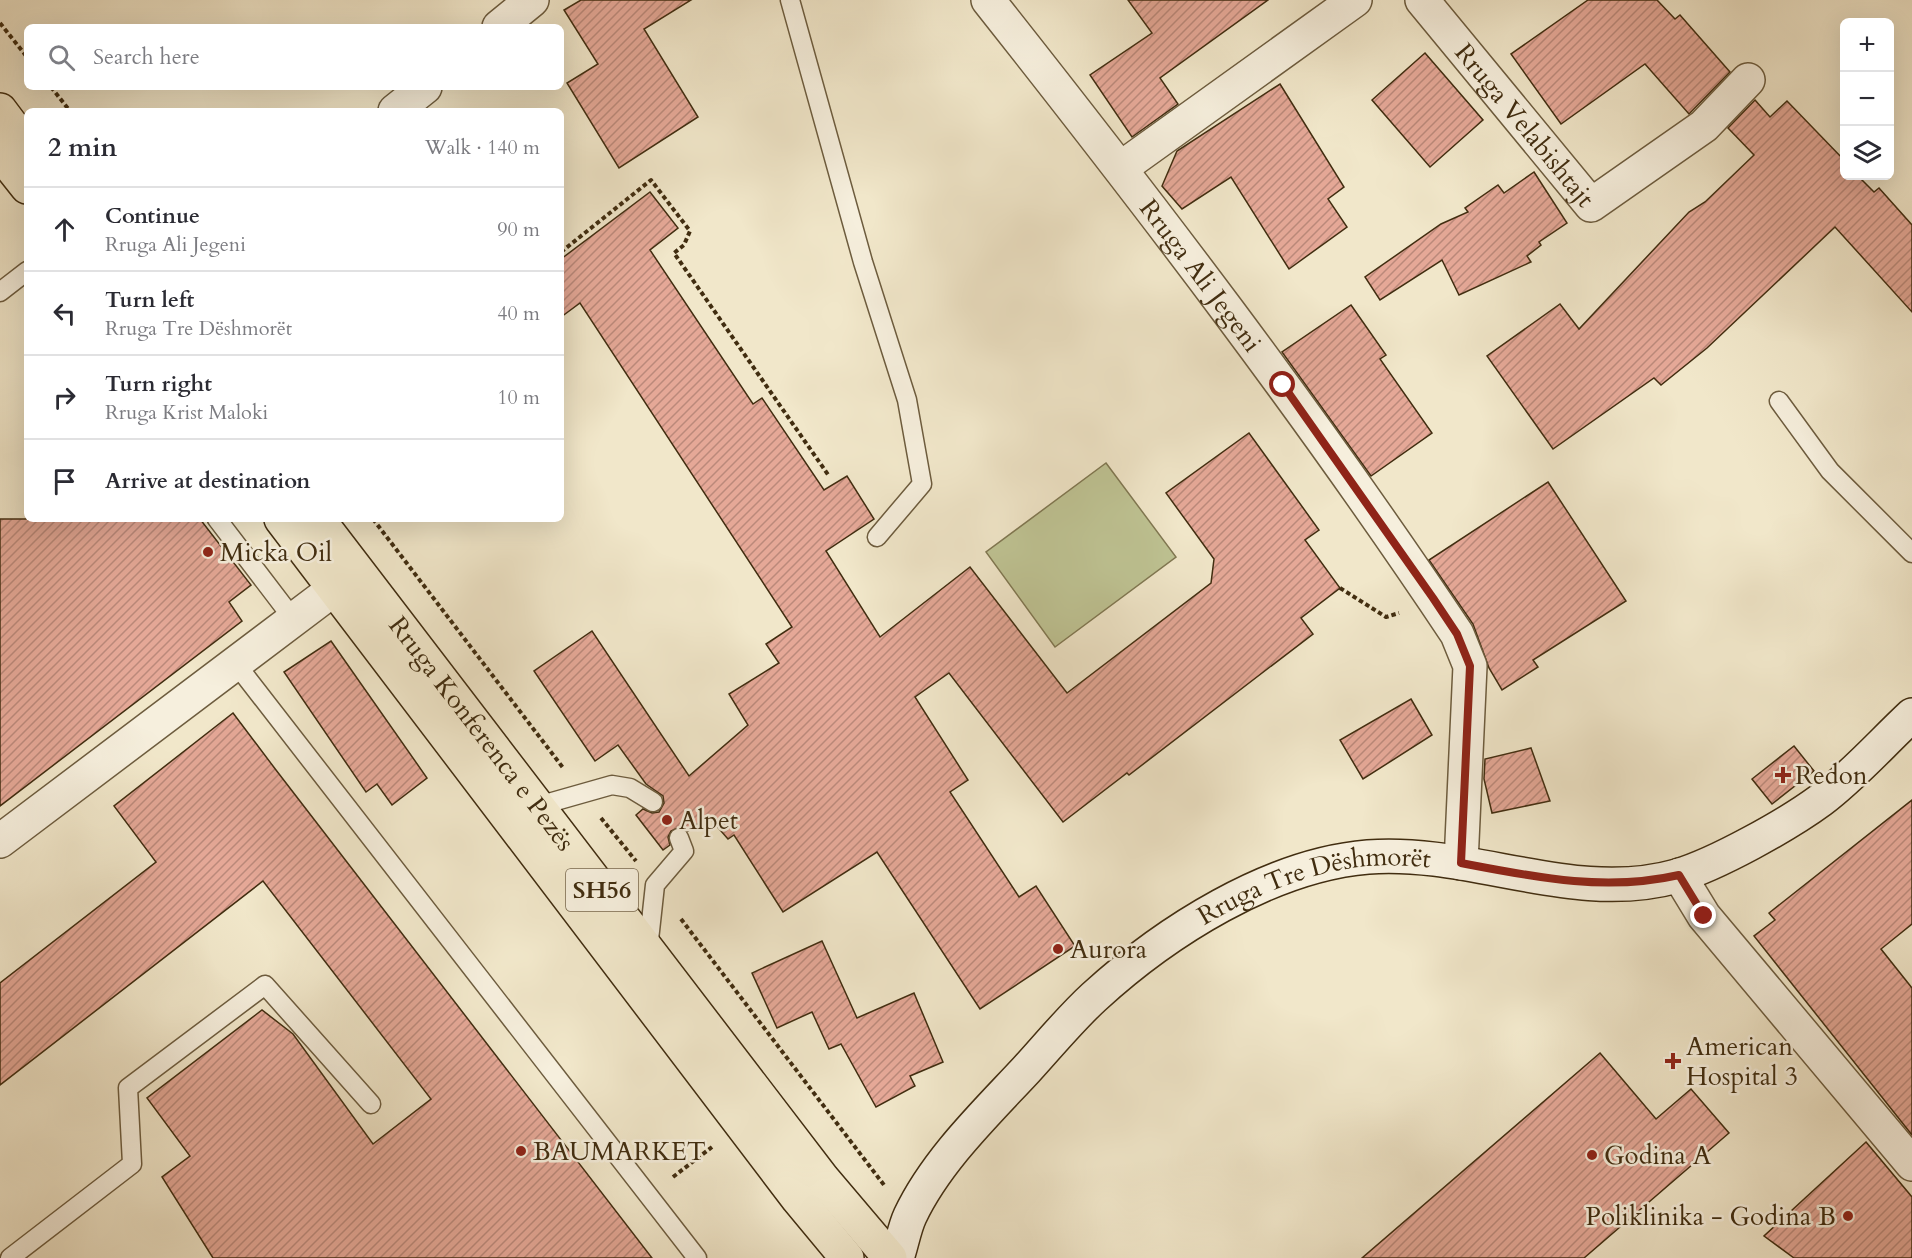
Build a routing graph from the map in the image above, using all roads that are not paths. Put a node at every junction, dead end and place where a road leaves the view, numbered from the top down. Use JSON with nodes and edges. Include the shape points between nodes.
{"nodes":[{"id":1,"x":532,"y":0,"type":"edge"},
{"id":2,"x":790,"y":0,"type":"edge"},
{"id":3,"x":988,"y":0,"type":"edge"},
{"id":4,"x":1355,"y":0,"type":"edge"},
{"id":5,"x":1422,"y":0,"type":"edge"},
{"id":6,"x":503,"y":24,"type":"edge"},
{"id":7,"x":1748,"y":80,"type":"dead end"},
{"id":8,"x":421,"y":90,"type":"edge"},
{"id":9,"x":399,"y":108,"type":"edge"},
{"id":10,"x":0,"y":110,"type":"edge"},
{"id":11,"x":24,"y":142,"type":"edge"},
{"id":12,"x":0,"y":153,"type":"edge"},
{"id":13,"x":1121,"y":168,"type":"junction"},
{"id":14,"x":24,"y":183,"type":"edge"},
{"id":15,"x":24,"y":274,"type":"edge"},
{"id":16,"x":0,"y":292,"type":"edge"},
{"id":17,"x":1779,"y":401,"type":"dead end"},
{"id":18,"x":219,"y":522,"type":"edge"},
{"id":19,"x":283,"y":522,"type":"edge"},
{"id":20,"x":320,"y":522,"type":"edge"},
{"id":21,"x":877,"y":537,"type":"dead end"},
{"id":22,"x":1912,"y":553,"type":"edge"},
{"id":23,"x":334,"y":589,"type":"junction"},
{"id":24,"x":294,"y":620,"type":"junction"},
{"id":25,"x":236,"y":664,"type":"junction"},
{"id":26,"x":1912,"y":715,"type":"edge"},
{"id":27,"x":653,"y":802,"type":"dead end"},
{"id":28,"x":538,"y":806,"type":"junction"},
{"id":29,"x":679,"y":838,"type":"dead end"},
{"id":30,"x":0,"y":841,"type":"edge"},
{"id":31,"x":1461,"y":863,"type":"junction"},
{"id":32,"x":1679,"y":875,"type":"junction"},
{"id":33,"x":648,"y":949,"type":"junction"},
{"id":34,"x":371,"y":1104,"type":"dead end"},
{"id":35,"x":1912,"y":1164,"type":"edge"},
{"id":36,"x":10,"y":1258,"type":"edge"},
{"id":37,"x":697,"y":1258,"type":"edge"},
{"id":38,"x":847,"y":1258,"type":"edge"},
{"id":39,"x":890,"y":1258,"type":"edge"},
{"id":40,"x":897,"y":1258,"type":"edge"}],
"edges":[{"from":1,"to":6,"type":"street"},
{"from":2,"to":21,"type":"lane","via":[[863,262],[908,400],[922,484]]},
{"from":3,"to":13,"type":"street","name":"Rruga Ali Jegeni"},
{"from":4,"to":13,"type":"street"},
{"from":5,"to":7,"type":"street","name":"Rruga Velabishtajt","via":[[1591,205],[1704,126]]},
{"from":8,"to":9,"type":"street"},
{"from":10,"to":11,"type":"main road"},
{"from":12,"to":14,"type":"main road"},
{"from":13,"to":31,"type":"street","name":"Rruga Ali Jegeni","via":[[1283,385],[1457,634],[1470,666]]},
{"from":15,"to":16,"type":"lane"},
{"from":17,"to":22,"type":"lane","via":[[1830,471]]},
{"from":18,"to":24,"type":"lane"},
{"from":19,"to":23,"type":"main road","name":"Rruga Konferenca e Pezës","number":"SH56"},
{"from":20,"to":28,"type":"main road","name":"Rruga Konferenca e Pezës","number":"SH56"},
{"from":23,"to":24,"type":"street"},
{"from":23,"to":38,"type":"main road","name":"Rruga Konferenca e Pezës","number":"SH56"},
{"from":24,"to":25,"type":"street"},
{"from":25,"to":30,"type":"street"},
{"from":25,"to":37,"type":"lane"},
{"from":26,"to":32,"type":"street","name":"Rruga Tre Dëshmorët","via":[[1821,800],[1744,846]]},
{"from":27,"to":28,"type":"lane","via":[[630,789],[612,785]]},
{"from":28,"to":33,"type":"main road","name":"Rruga Konferenca e Pezës","number":"SH56"},
{"from":29,"to":33,"type":"lane","via":[[684,851],[655,885]]},
{"from":31,"to":32,"type":"street","name":"Rruga Tre Dëshmorët","via":[[1574,883],[1645,883]]},
{"from":31,"to":40,"type":"street","name":"Rruga Tre Dëshmorët","via":[[1419,857],[1367,858],[1305,869],[1242,896],[1173,934],[1094,998],[989,1109],[933,1177],[910,1216]]},
{"from":32,"to":35,"type":"street","via":[[1704,916]]},
{"from":33,"to":39,"type":"main road","name":"Rruga Konferenca e Pezës","number":"SH56","via":[[823,1179]]},
{"from":34,"to":36,"type":"lane","via":[[265,985],[128,1088],[132,1164]]}]}
